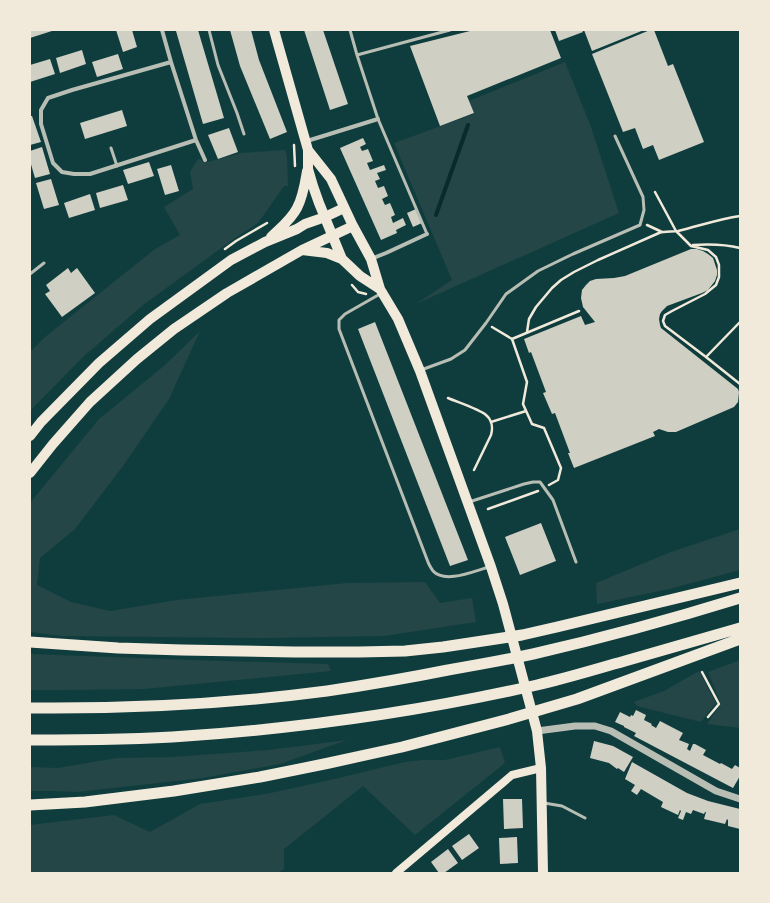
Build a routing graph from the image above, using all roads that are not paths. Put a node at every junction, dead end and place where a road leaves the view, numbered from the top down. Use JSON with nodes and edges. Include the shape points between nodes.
{"nodes":[{"id":1,"x":162,"y":30,"type":"edge"},
{"id":2,"x":209,"y":30,"type":"edge"},
{"id":3,"x":274,"y":30,"type":"edge"},
{"id":4,"x":350,"y":30,"type":"edge"},
{"id":5,"x":450,"y":30,"type":"edge"},
{"id":6,"x":356,"y":56,"type":"junction"},
{"id":7,"x":171,"y":62,"type":"junction"},
{"id":8,"x":378,"y":119,"type":"junction"},
{"id":9,"x":244,"y":134,"type":"dead end"},
{"id":10,"x":615,"y":136,"type":"dead end"},
{"id":11,"x":196,"y":140,"type":"junction"},
{"id":12,"x":307,"y":146,"type":"junction"},
{"id":13,"x":111,"y":148,"type":"dead end"},
{"id":14,"x":205,"y":160,"type":"dead end"},
{"id":15,"x":117,"y":166,"type":"junction"},
{"id":16,"x":308,"y":169,"type":"junction"},
{"id":17,"x":344,"y":208,"type":"junction"},
{"id":18,"x":325,"y":217,"type":"junction"},
{"id":19,"x":353,"y":226,"type":"junction"},
{"id":20,"x":427,"y":234,"type":"joint"},
{"id":21,"x":332,"y":236,"type":"junction"},
{"id":22,"x":265,"y":242,"type":"junction"},
{"id":23,"x":302,"y":250,"type":"junction"},
{"id":24,"x":342,"y":259,"type":"junction"},
{"id":25,"x":371,"y":259,"type":"junction"},
{"id":26,"x":44,"y":263,"type":"dead end"},
{"id":27,"x":30,"y":274,"type":"edge"},
{"id":28,"x":382,"y":291,"type":"junction"},
{"id":29,"x":420,"y":370,"type":"junction"},
{"id":30,"x":30,"y":436,"type":"edge"},
{"id":31,"x":30,"y":473,"type":"edge"},
{"id":32,"x":467,"y":503,"type":"junction"},
{"id":33,"x":576,"y":562,"type":"dead end"},
{"id":34,"x":491,"y":566,"type":"junction"},
{"id":35,"x":740,"y":584,"type":"edge"},
{"id":36,"x":740,"y":598,"type":"edge"},
{"id":37,"x":740,"y":628,"type":"edge"},
{"id":38,"x":740,"y":639,"type":"edge"},
{"id":39,"x":30,"y":642,"type":"edge"},
{"id":40,"x":30,"y":708,"type":"edge"},
{"id":41,"x":537,"y":731,"type":"junction"},
{"id":42,"x":30,"y":740,"type":"edge"},
{"id":43,"x":541,"y":768,"type":"junction"},
{"id":44,"x":740,"y":799,"type":"edge"},
{"id":45,"x":542,"y":803,"type":"junction"},
{"id":46,"x":30,"y":805,"type":"edge"},
{"id":47,"x":585,"y":818,"type":"dead end"},
{"id":48,"x":396,"y":873,"type":"edge"},
{"id":49,"x":543,"y":873,"type":"edge"}],
"edges":[{"from":1,"to":7,"type":"street"},
{"from":2,"to":9,"type":"lane","via":[[218,65]]},
{"from":3,"to":12,"type":"highway"},
{"from":4,"to":6,"type":"lane"},
{"from":5,"to":6,"type":"lane"},
{"from":6,"to":8,"type":"lane"},
{"from":7,"to":11,"type":"street"},
{"from":7,"to":15,"type":"street","via":[[48,98],[41,110],[41,124],[53,163],[62,172],[90,174]]},
{"from":8,"to":12,"type":"street"},
{"from":8,"to":20,"type":"lane"},
{"from":10,"to":29,"type":"lane","via":[[643,198],[644,210],[640,225],[538,271],[506,294],[464,350],[451,359]]},
{"from":11,"to":14,"type":"street"},
{"from":11,"to":15,"type":"street"},
{"from":12,"to":16,"type":"highway"},
{"from":12,"to":17,"type":"highway","via":[[331,179]]},
{"from":13,"to":15,"type":"lane"},
{"from":16,"to":18,"type":"highway"},
{"from":16,"to":22,"type":"highway","via":[[297,208],[286,223]]},
{"from":17,"to":18,"type":"highway"},
{"from":17,"to":19,"type":"highway"},
{"from":18,"to":21,"type":"highway"},
{"from":18,"to":22,"type":"highway"},
{"from":19,"to":21,"type":"highway"},
{"from":19,"to":25,"type":"highway"},
{"from":20,"to":25,"type":"street"},
{"from":21,"to":23,"type":"highway"},
{"from":21,"to":24,"type":"highway"},
{"from":22,"to":30,"type":"highway","via":[[231,260],[150,318],[99,362]]},
{"from":23,"to":24,"type":"highway","via":[[327,253]]},
{"from":23,"to":31,"type":"highway","via":[[227,293],[136,359],[90,402]]},
{"from":24,"to":28,"type":"highway","via":[[360,276]]},
{"from":25,"to":28,"type":"highway"},
{"from":26,"to":27,"type":"lane"},
{"from":28,"to":29,"type":"highway","via":[[398,319]]},
{"from":28,"to":34,"type":"lane","via":[[345,314],[339,320],[339,329],[428,562],[433,571],[442,576],[452,577]]},
{"from":29,"to":32,"type":"highway"},
{"from":32,"to":33,"type":"lane","via":[[540,482],[553,500]]},
{"from":32,"to":34,"type":"highway"},
{"from":34,"to":41,"type":"highway"},
{"from":35,"to":39,"type":"highway","via":[[557,627],[486,641],[405,651],[251,652],[118,648]]},
{"from":36,"to":40,"type":"highway","via":[[563,647],[326,691],[255,699],[123,708]]},
{"from":37,"to":42,"type":"highway","via":[[571,676],[439,705],[371,716],[186,736]]},
{"from":38,"to":46,"type":"highway","via":[[577,699],[509,720],[402,747],[260,777],[174,791],[93,801]]},
{"from":41,"to":43,"type":"highway"},
{"from":41,"to":44,"type":"street","via":[[575,726],[595,726],[612,731],[716,791]]},
{"from":43,"to":45,"type":"highway"},
{"from":43,"to":48,"type":"main road","via":[[512,775]]},
{"from":45,"to":47,"type":"lane","via":[[562,806]]},
{"from":45,"to":49,"type":"highway"}]}
